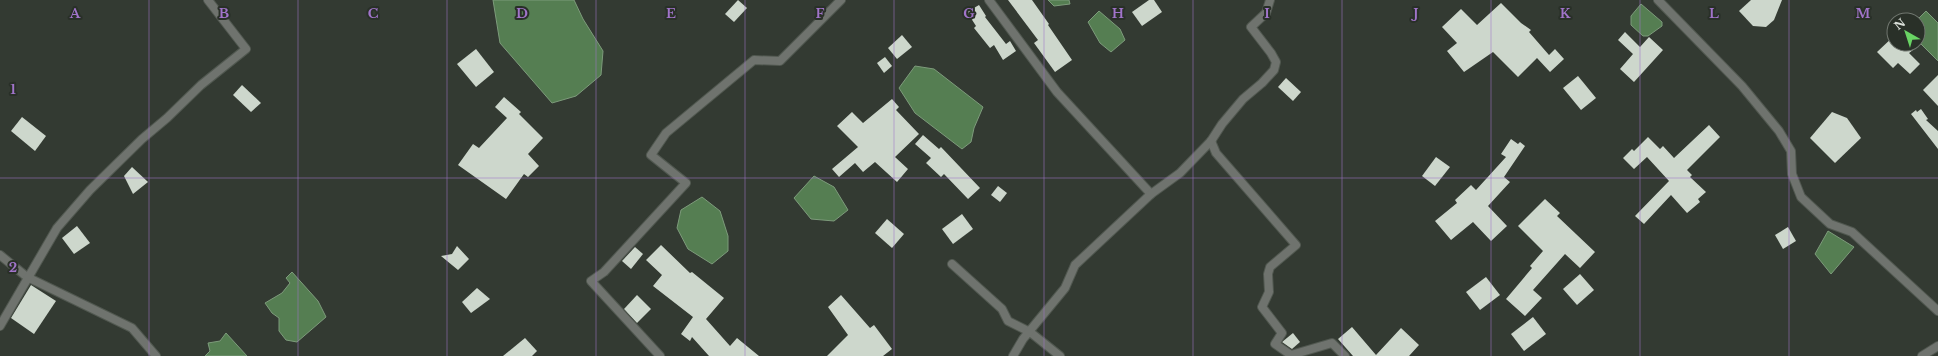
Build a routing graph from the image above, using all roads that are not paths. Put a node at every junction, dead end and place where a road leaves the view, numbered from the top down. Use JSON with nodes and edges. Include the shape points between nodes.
{"nodes":[{"id":1,"x":208,"y":0,"type":"edge"},
{"id":2,"x":841,"y":0,"type":"edge"},
{"id":3,"x":989,"y":0,"type":"edge"},
{"id":4,"x":1658,"y":0,"type":"edge"},
{"id":5,"x":1271,"y":1,"type":"edge"},
{"id":6,"x":1211,"y":141,"type":"junction"},
{"id":7,"x":1151,"y":194,"type":"junction"},
{"id":8,"x":0,"y":255,"type":"edge"},
{"id":9,"x":952,"y":264,"type":"dead end"},
{"id":10,"x":27,"y":277,"type":"junction"},
{"id":11,"x":1938,"y":311,"type":"edge"},
{"id":12,"x":0,"y":326,"type":"edge"},
{"id":13,"x":1030,"y":332,"type":"junction"},
{"id":14,"x":1938,"y":346,"type":"edge"},
{"id":15,"x":156,"y":356,"type":"edge"},
{"id":16,"x":660,"y":356,"type":"edge"},
{"id":17,"x":1012,"y":356,"type":"edge"},
{"id":18,"x":1060,"y":356,"type":"edge"},
{"id":19,"x":1345,"y":356,"type":"edge"},
{"id":20,"x":1922,"y":356,"type":"edge"}],
"edges":[{"from":1,"to":10,"type":"street","via":[[246,49],[142,138],[90,190],[57,228]]},
{"from":2,"to":16,"type":"street","via":[[780,61],[754,60],[666,133],[651,155],[686,183],[604,272],[591,281]]},
{"from":3,"to":7,"type":"street","via":[[1057,92]]},
{"from":4,"to":11,"type":"street","via":[[1742,86],[1779,131],[1791,151],[1792,174],[1800,197],[1830,224],[1852,232]]},
{"from":5,"to":6,"type":"street","via":[[1266,13],[1251,27],[1276,62],[1274,70],[1243,99]]},
{"from":6,"to":7,"type":"street","via":[[1180,173]]},
{"from":6,"to":19,"type":"street","via":[[1216,153],[1296,245],[1270,267],[1268,274],[1269,292],[1262,307],[1282,333],[1275,344],[1291,355],[1332,343]]},
{"from":7,"to":13,"type":"street","via":[[1075,265],[1065,288]]},
{"from":8,"to":10,"type":"street"},
{"from":9,"to":13,"type":"street","via":[[1002,309],[1008,321]]},
{"from":10,"to":12,"type":"street"},
{"from":10,"to":15,"type":"street","via":[[132,328]]},
{"from":13,"to":17,"type":"street"},
{"from":13,"to":18,"type":"street"},
{"from":14,"to":20,"type":"street"}]}
